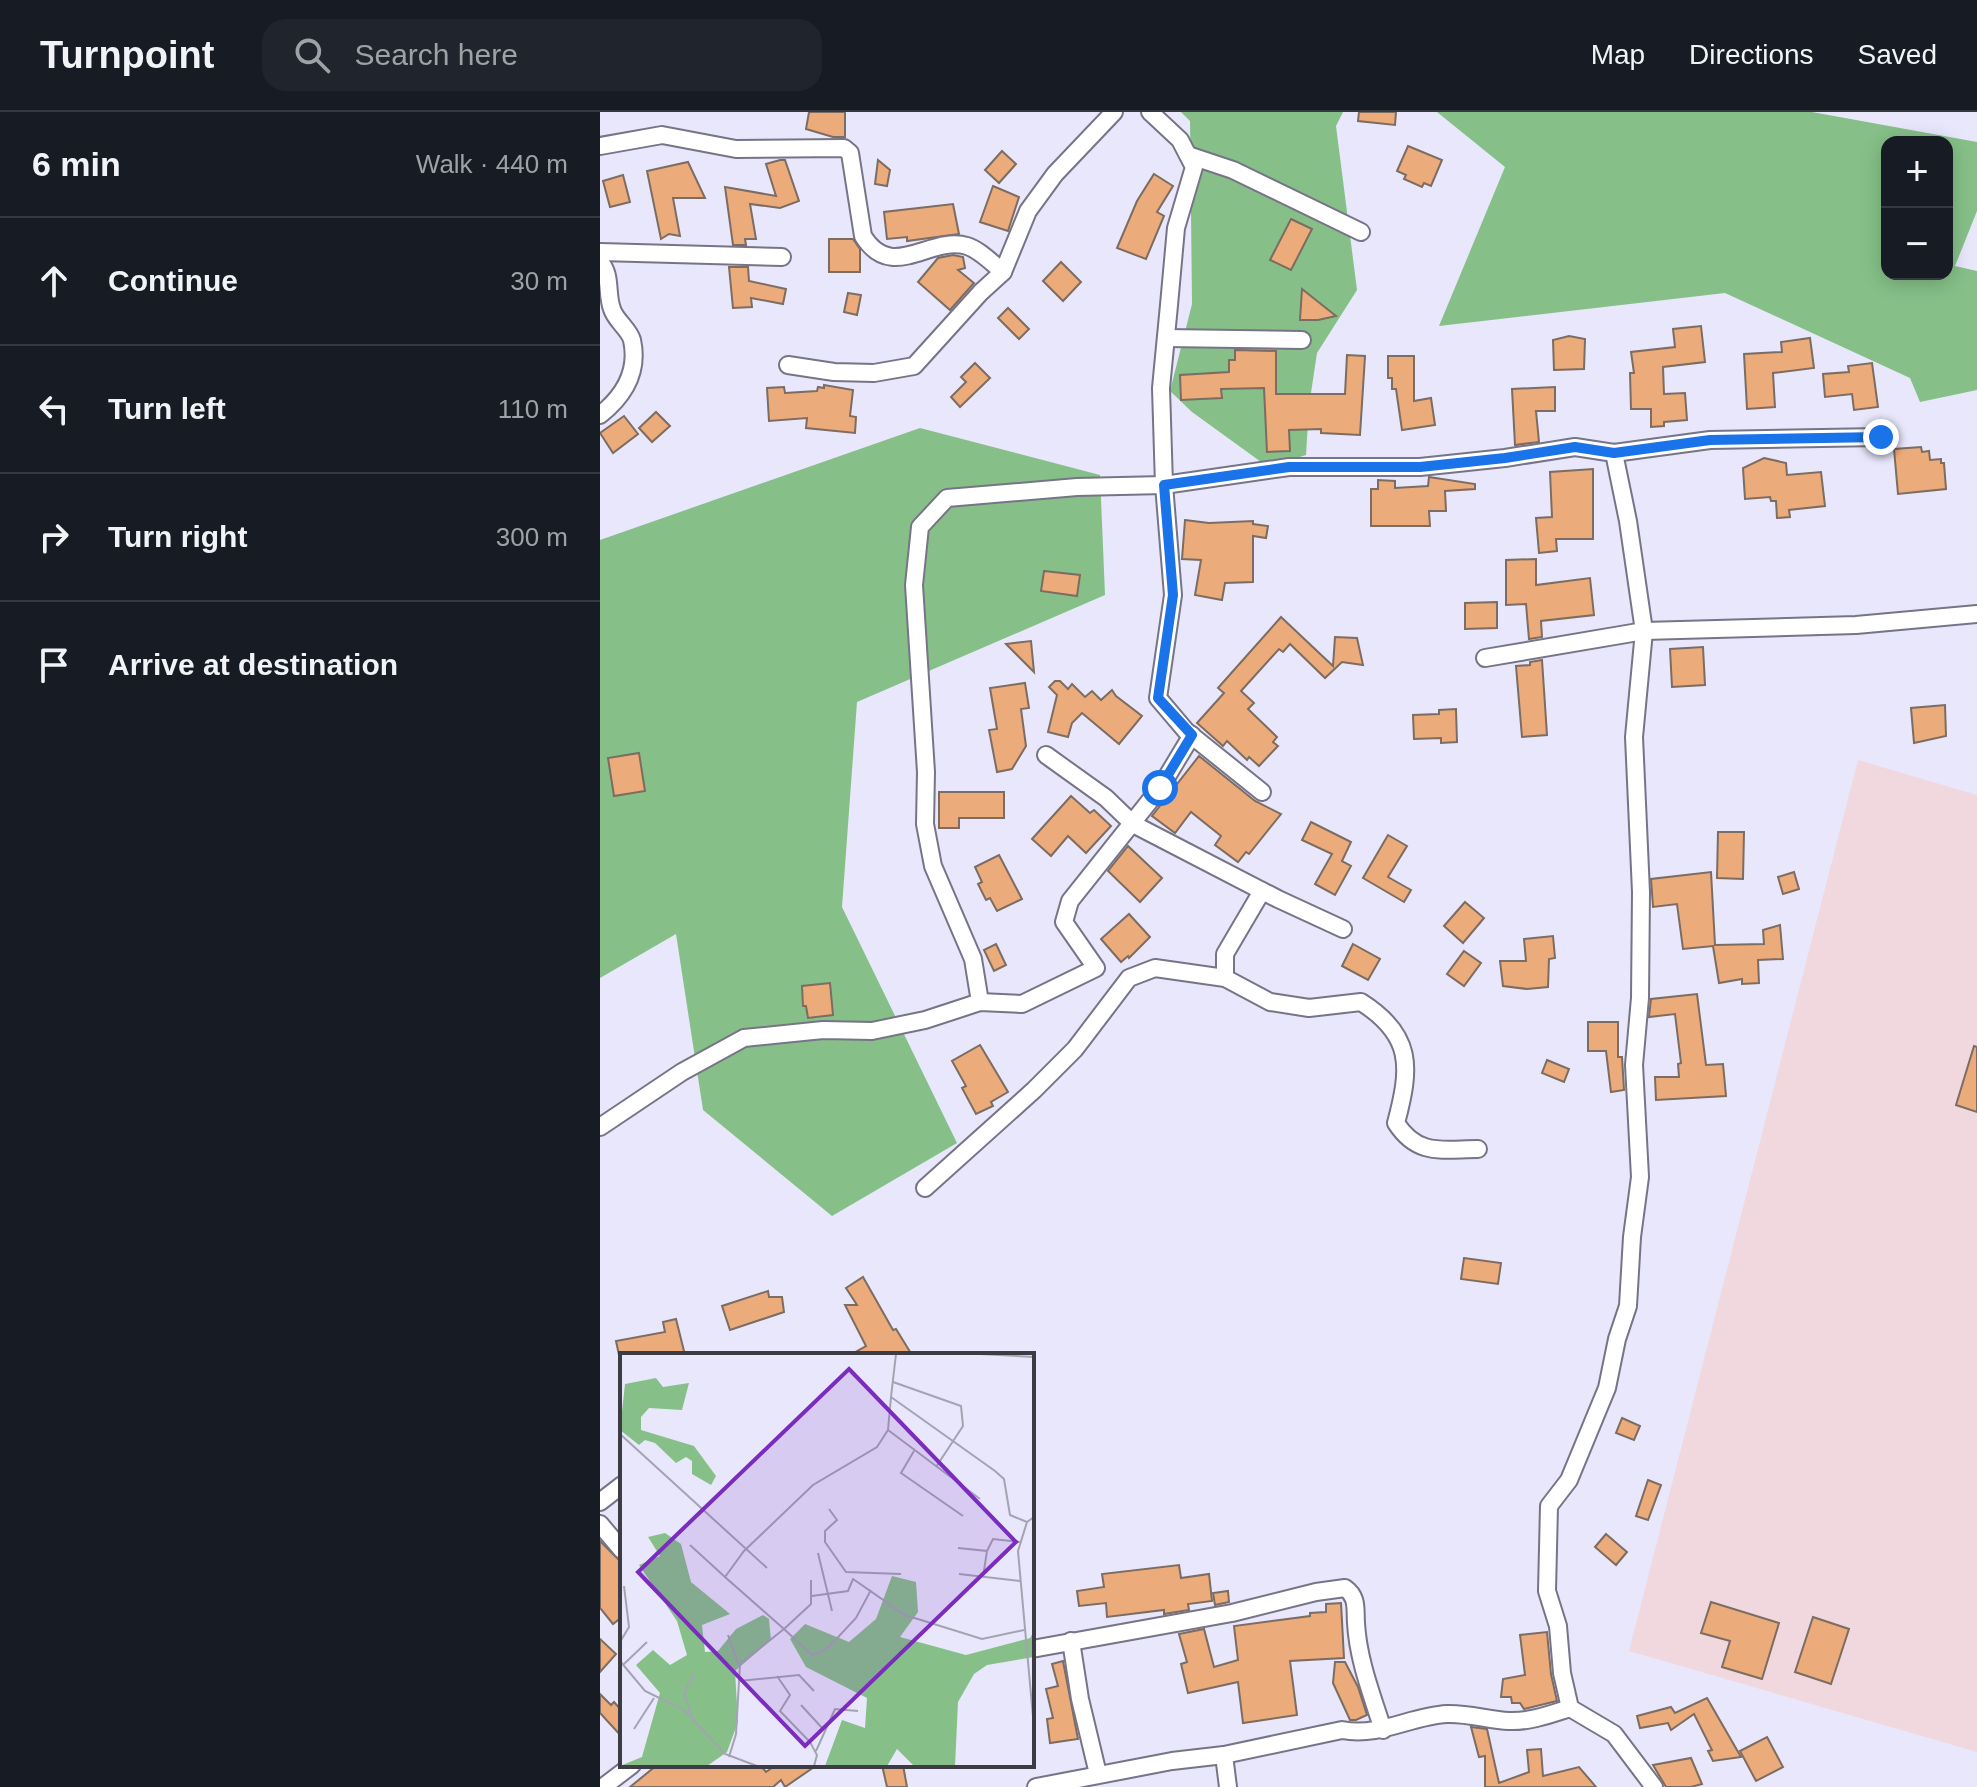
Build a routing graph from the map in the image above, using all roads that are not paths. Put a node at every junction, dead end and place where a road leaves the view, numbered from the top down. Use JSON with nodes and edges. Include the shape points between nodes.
{"nodes":[{"id":1,"x":1114,"y":112,"type":"edge"},
{"id":2,"x":1150,"y":112,"type":"edge"},
{"id":3,"x":600,"y":146,"type":"edge"},
{"id":4,"x":1188,"y":155,"type":"junction"},
{"id":5,"x":1361,"y":232,"type":"dead end"},
{"id":6,"x":600,"y":252,"type":"edge"},
{"id":7,"x":782,"y":257,"type":"dead end"},
{"id":8,"x":600,"y":262,"type":"edge"},
{"id":9,"x":1003,"y":272,"type":"junction"},
{"id":10,"x":1166,"y":338,"type":"junction"},
{"id":11,"x":1302,"y":340,"type":"dead end"},
{"id":12,"x":788,"y":365,"type":"dead end"},
{"id":13,"x":600,"y":415,"type":"edge"},
{"id":14,"x":1881,"y":437,"type":"dead end"},
{"id":15,"x":1614,"y":453,"type":"junction"},
{"id":16,"x":1164,"y":485,"type":"junction"},
{"id":17,"x":1977,"y":614,"type":"edge"},
{"id":18,"x":1644,"y":631,"type":"junction"},
{"id":19,"x":1485,"y":658,"type":"dead end"},
{"id":20,"x":1192,"y":735,"type":"junction"},
{"id":21,"x":1046,"y":755,"type":"dead end"},
{"id":22,"x":1262,"y":792,"type":"dead end"},
{"id":23,"x":1133,"y":824,"type":"junction"},
{"id":24,"x":1262,"y":891,"type":"junction"},
{"id":25,"x":1343,"y":929,"type":"dead end"},
{"id":26,"x":1225,"y":978,"type":"junction"},
{"id":27,"x":980,"y":1002,"type":"junction"},
{"id":28,"x":600,"y":1127,"type":"edge"},
{"id":29,"x":1478,"y":1149,"type":"dead end"},
{"id":30,"x":925,"y":1188,"type":"dead end"},
{"id":31,"x":620,"y":1487,"type":"edge"},
{"id":32,"x":600,"y":1502,"type":"edge"},
{"id":33,"x":600,"y":1524,"type":"edge"},
{"id":34,"x":620,"y":1548,"type":"edge"},
{"id":35,"x":1071,"y":1641,"type":"junction"},
{"id":36,"x":1034,"y":1649,"type":"edge"},
{"id":37,"x":1570,"y":1708,"type":"junction"},
{"id":38,"x":1383,"y":1730,"type":"junction"},
{"id":39,"x":1224,"y":1755,"type":"junction"},
{"id":40,"x":629,"y":1767,"type":"edge"},
{"id":41,"x":1098,"y":1774,"type":"junction"},
{"id":42,"x":603,"y":1787,"type":"edge"},
{"id":43,"x":1036,"y":1787,"type":"edge"},
{"id":44,"x":1228,"y":1787,"type":"edge"},
{"id":45,"x":1654,"y":1787,"type":"edge"}],
"edges":[{"from":1,"to":9,"type":"street","via":[[1028,211]]},
{"from":2,"to":4,"type":"street"},
{"from":3,"to":9,"type":"street","via":[[662,135],[736,149],[844,148],[850,153],[863,236],[870,248],[904,257],[966,245]]},
{"from":4,"to":5,"type":"street"},
{"from":4,"to":10,"type":"street","via":[[1194,167],[1176,228]]},
{"from":6,"to":7,"type":"street"},
{"from":8,"to":13,"type":"street","via":[[606,269],[612,310],[632,338],[632,379]]},
{"from":9,"to":12,"type":"street","via":[[914,366],[874,373]]},
{"from":10,"to":11,"type":"street"},
{"from":10,"to":16,"type":"street","via":[[1161,388]]},
{"from":14,"to":15,"type":"street","via":[[1710,440]]},
{"from":15,"to":16,"type":"street","via":[[1575,447],[1420,467],[1289,467]]},
{"from":15,"to":18,"type":"street"},
{"from":16,"to":20,"type":"street","via":[[1173,595],[1158,698]]},
{"from":16,"to":27,"type":"street","via":[[947,498],[920,527],[914,585],[925,824],[933,866],[973,959]]},
{"from":17,"to":18,"type":"street","via":[[1856,625]]},
{"from":18,"to":19,"type":"street"},
{"from":18,"to":37,"type":"street","via":[[1634,737],[1641,892],[1634,1065],[1640,1177],[1628,1306],[1607,1388],[1569,1480],[1549,1506],[1547,1591],[1558,1626]]},
{"from":20,"to":22,"type":"street"},
{"from":20,"to":23,"type":"street"},
{"from":21,"to":23,"type":"street"},
{"from":23,"to":24,"type":"street"},
{"from":23,"to":27,"type":"street","via":[[1070,901],[1064,922],[1096,968],[1022,1004]]},
{"from":24,"to":25,"type":"street"},
{"from":24,"to":26,"type":"street","via":[[1225,954]]},
{"from":26,"to":29,"type":"street","via":[[1270,1002],[1309,1008],[1361,1002],[1382,1016],[1403,1045],[1403,1095],[1396,1123],[1403,1134],[1426,1149]]},
{"from":26,"to":30,"type":"street","via":[[1155,968],[1129,978],[1075,1049]]},
{"from":27,"to":28,"type":"street","via":[[872,1031],[744,1038]]},
{"from":31,"to":32,"type":"street"},
{"from":33,"to":34,"type":"street"},
{"from":35,"to":36,"type":"street"},
{"from":35,"to":38,"type":"street","via":[[1345,1588],[1355,1600],[1362,1658]]},
{"from":35,"to":41,"type":"street"},
{"from":37,"to":38,"type":"street","via":[[1512,1721],[1446,1714]]},
{"from":37,"to":45,"type":"street","via":[[1614,1734]]},
{"from":38,"to":39,"type":"street","via":[[1342,1730]]},
{"from":39,"to":41,"type":"street"},
{"from":39,"to":44,"type":"street"},
{"from":40,"to":42,"type":"street"},
{"from":41,"to":43,"type":"street"}]}
